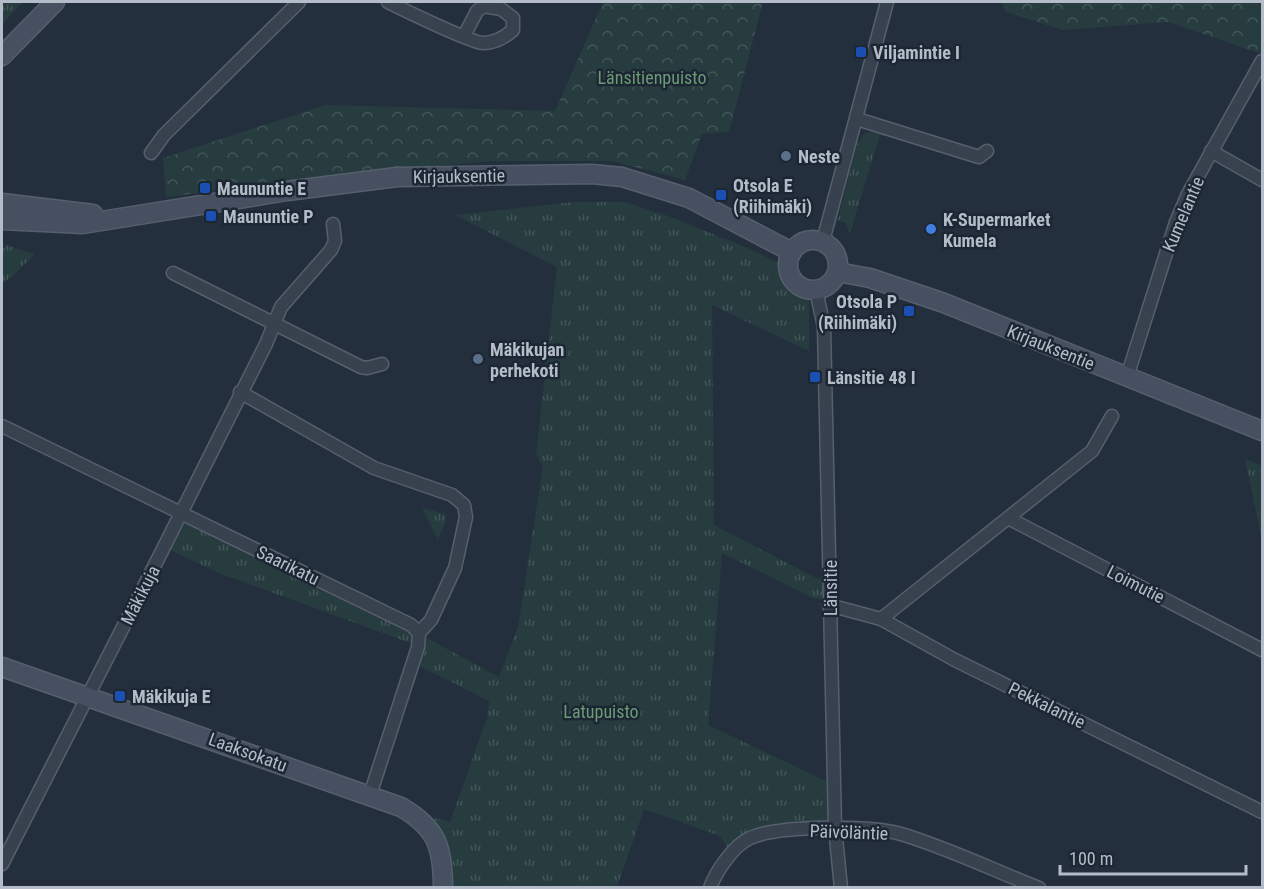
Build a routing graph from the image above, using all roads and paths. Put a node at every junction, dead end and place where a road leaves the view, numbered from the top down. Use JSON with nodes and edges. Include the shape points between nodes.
{"nodes":[{"id":1,"x":55,"y":2,"type":"edge"},
{"id":2,"x":299,"y":2,"type":"edge"},
{"id":3,"x":388,"y":2,"type":"edge"},
{"id":4,"x":887,"y":2,"type":"edge"},
{"id":5,"x":464,"y":36,"type":"dead end"},
{"id":6,"x":2,"y":56,"type":"edge"},
{"id":7,"x":1263,"y":61,"type":"edge"},
{"id":8,"x":857,"y":119,"type":"junction"},
{"id":9,"x":987,"y":151,"type":"dead end"},
{"id":10,"x":1211,"y":151,"type":"junction"},
{"id":11,"x":151,"y":153,"type":"dead end"},
{"id":12,"x":1263,"y":180,"type":"edge"},
{"id":13,"x":2,"y":202,"type":"edge"},
{"id":14,"x":112,"y":218,"type":"junction"},
{"id":15,"x":2,"y":220,"type":"edge"},
{"id":16,"x":333,"y":224,"type":"dead end"},
{"id":17,"x":823,"y":242,"type":"junction"},
{"id":18,"x":792,"y":252,"type":"junction"},
{"id":19,"x":837,"y":272,"type":"junction"},
{"id":20,"x":173,"y":273,"type":"dead end"},
{"id":21,"x":816,"y":290,"type":"junction"},
{"id":22,"x":273,"y":324,"type":"junction"},
{"id":23,"x":382,"y":364,"type":"dead end"},
{"id":24,"x":1127,"y":377,"type":"junction"},
{"id":25,"x":240,"y":392,"type":"junction"},
{"id":26,"x":1112,"y":416,"type":"dead end"},
{"id":27,"x":2,"y":426,"type":"edge"},
{"id":28,"x":1263,"y":431,"type":"edge"},
{"id":29,"x":179,"y":513,"type":"junction"},
{"id":30,"x":1010,"y":519,"type":"junction"},
{"id":31,"x":830,"y":605,"type":"junction"},
{"id":32,"x":881,"y":619,"type":"junction"},
{"id":33,"x":419,"y":633,"type":"junction"},
{"id":34,"x":1263,"y":650,"type":"edge"},
{"id":35,"x":2,"y":667,"type":"edge"},
{"id":36,"x":88,"y":695,"type":"junction"},
{"id":37,"x":370,"y":795,"type":"junction"},
{"id":38,"x":1263,"y":812,"type":"edge"},
{"id":39,"x":835,"y":828,"type":"junction"},
{"id":40,"x":2,"y":864,"type":"edge"},
{"id":41,"x":443,"y":888,"type":"edge"},
{"id":42,"x":710,"y":888,"type":"edge"},
{"id":43,"x":841,"y":888,"type":"edge"},
{"id":44,"x":1039,"y":888,"type":"edge"}],
"edges":[{"from":1,"to":6,"type":"street"},
{"from":2,"to":11,"type":"street","via":[[164,135]]},
{"from":3,"to":5,"type":"street"},
{"from":4,"to":8,"type":"street"},
{"from":7,"to":10,"type":"street","name":"Kumelantie"},
{"from":8,"to":9,"type":"street","via":[[979,157]]},
{"from":8,"to":17,"type":"street"},
{"from":10,"to":12,"type":"street"},
{"from":10,"to":24,"type":"street","name":"Kumelantie","via":[[1176,222]]},
{"from":13,"to":14,"type":"street","name":"Kirjauksentie"},
{"from":14,"to":15,"type":"street","name":"Kirjauksentie","via":[[83,224]]},
{"from":14,"to":18,"type":"street","name":"Kirjauksentie","via":[[397,177],[592,174],[622,177],[689,198]]},
{"from":16,"to":22,"type":"street","name":"Mäkikuja","via":[[335,241],[331,250],[281,307]]},
{"from":17,"to":18,"type":"street","via":[[803,241]]},
{"from":17,"to":19,"type":"street","via":[[837,255]]},
{"from":18,"to":21,"type":"street","via":[[790,274],[801,286]]},
{"from":19,"to":21,"type":"street","via":[[830,284]]},
{"from":19,"to":24,"type":"street","name":"Kirjauksentie","via":[[870,278],[934,299]]},
{"from":20,"to":22,"type":"street"},
{"from":21,"to":31,"type":"street","name":"Länsitie","via":[[825,343]]},
{"from":22,"to":23,"type":"street","via":[[361,367]]},
{"from":22,"to":25,"type":"street","name":"Mäkikuja"},
{"from":24,"to":28,"type":"street","name":"Kirjauksentie"},
{"from":25,"to":29,"type":"street","name":"Mäkikuja"},
{"from":25,"to":33,"type":"street","via":[[374,468],[459,500],[466,511],[455,568],[431,620]]},
{"from":26,"to":30,"type":"street","via":[[1092,452]]},
{"from":27,"to":29,"type":"street","name":"Saarikatu"},
{"from":29,"to":33,"type":"street","name":"Saarikatu","via":[[398,617]]},
{"from":29,"to":36,"type":"street","name":"Mäkikuja"},
{"from":30,"to":32,"type":"street"},
{"from":30,"to":34,"type":"street","name":"Loimutie"},
{"from":31,"to":32,"type":"street","name":"Pekkalantie"},
{"from":31,"to":39,"type":"street","name":"Länsitie"},
{"from":32,"to":38,"type":"street","name":"Pekkalantie"},
{"from":33,"to":37,"type":"street","via":[[414,663]]},
{"from":35,"to":36,"type":"street","name":"Laaksokatu"},
{"from":36,"to":37,"type":"street","name":"Laaksokatu"},
{"from":36,"to":40,"type":"street","name":"Mäkikuja"},
{"from":37,"to":41,"type":"street","name":"Laaksokatu","via":[[401,807],[429,828],[440,850]]},
{"from":39,"to":42,"type":"street","name":"Päivöläntie","via":[[772,832],[751,838],[722,867]]},
{"from":39,"to":43,"type":"street","name":"Länsitie"},
{"from":39,"to":44,"type":"street","name":"Päivöläntie","via":[[902,834]]}]}
